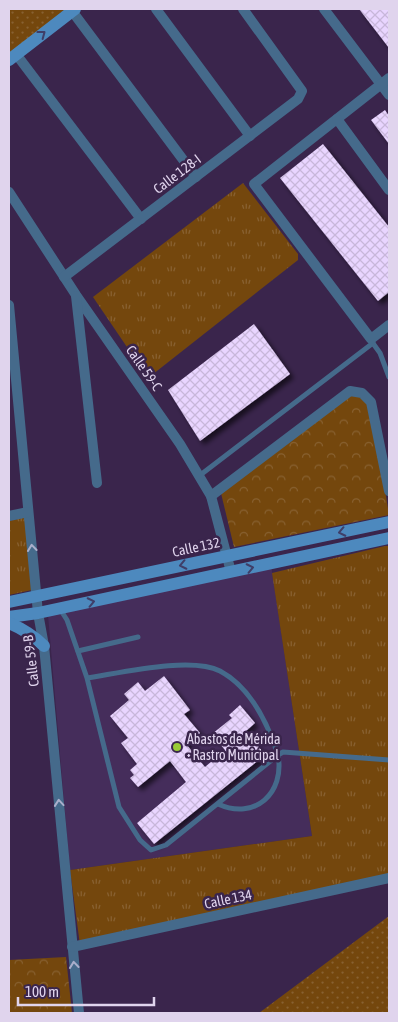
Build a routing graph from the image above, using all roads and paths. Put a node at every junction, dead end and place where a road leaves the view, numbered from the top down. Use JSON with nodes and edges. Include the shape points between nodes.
{"nodes":[{"id":1,"x":156,"y":9,"type":"edge"},
{"id":2,"x":243,"y":9,"type":"edge"},
{"id":3,"x":324,"y":9,"type":"edge"},
{"id":4,"x":74,"y":10,"type":"edge"},
{"id":5,"x":12,"y":57,"type":"edge"},
{"id":6,"x":385,"y":81,"type":"edge"},
{"id":7,"x":389,"y":95,"type":"edge"},
{"id":8,"x":337,"y":119,"type":"junction"},
{"id":9,"x":250,"y":136,"type":"junction"},
{"id":10,"x":196,"y":177,"type":"junction"},
{"id":11,"x":389,"y":190,"type":"edge"},
{"id":12,"x":9,"y":192,"type":"edge"},
{"id":13,"x":141,"y":219,"type":"junction"},
{"id":14,"x":64,"y":276,"type":"junction"},
{"id":15,"x":76,"y":295,"type":"junction"},
{"id":16,"x":9,"y":305,"type":"edge"},
{"id":17,"x":389,"y":325,"type":"edge"},
{"id":18,"x":372,"y":341,"type":"junction"},
{"id":19,"x":11,"y":358,"type":"edge"},
{"id":20,"x":389,"y":377,"type":"edge"},
{"id":21,"x":199,"y":476,"type":"junction"},
{"id":22,"x":96,"y":483,"type":"dead end"},
{"id":23,"x":389,"y":491,"type":"edge"},
{"id":24,"x":211,"y":496,"type":"junction"},
{"id":25,"x":28,"y":512,"type":"junction"},
{"id":26,"x":9,"y":516,"type":"edge"},
{"id":27,"x":389,"y":522,"type":"edge"},
{"id":28,"x":389,"y":538,"type":"edge"},
{"id":29,"x":228,"y":556,"type":"junction"},
{"id":30,"x":231,"y":572,"type":"junction"},
{"id":31,"x":36,"y":596,"type":"junction"},
{"id":32,"x":9,"y":602,"type":"edge"},
{"id":33,"x":60,"y":608,"type":"junction"},
{"id":34,"x":38,"y":613,"type":"junction"},
{"id":35,"x":9,"y":618,"type":"edge"},
{"id":36,"x":9,"y":623,"type":"edge"},
{"id":37,"x":138,"y":637,"type":"dead end"},
{"id":38,"x":44,"y":646,"type":"junction"},
{"id":39,"x":78,"y":651,"type":"junction"},
{"id":40,"x":87,"y":678,"type":"junction"},
{"id":41,"x":278,"y":755,"type":"junction"},
{"id":42,"x":389,"y":760,"type":"edge"},
{"id":43,"x":218,"y":804,"type":"junction"},
{"id":44,"x":389,"y":878,"type":"edge"},
{"id":45,"x":72,"y":947,"type":"junction"},
{"id":46,"x":79,"y":1013,"type":"edge"}],
"edges":[{"from":1,"to":9,"type":"street"},
{"from":2,"to":9,"type":"street","name":"Calle 128-I","via":[[302,91],[298,99]]},
{"from":3,"to":6,"type":"street"},
{"from":5,"to":4,"type":"street","one_way":true},
{"from":4,"to":10,"type":"street"},
{"from":5,"to":13,"type":"street"},
{"from":6,"to":7,"type":"street"},
{"from":6,"to":8,"type":"street"},
{"from":8,"to":11,"type":"street"},
{"from":8,"to":18,"type":"street","via":[[254,184]]},
{"from":9,"to":10,"type":"street","name":"Calle 128-I"},
{"from":10,"to":13,"type":"street","name":"Calle 128-I"},
{"from":12,"to":14,"type":"street","name":"Calle 59-C"},
{"from":13,"to":14,"type":"street","name":"Calle 128-I"},
{"from":14,"to":15,"type":"street","name":"Calle 59-C"},
{"from":15,"to":21,"type":"street","name":"Calle 59-C"},
{"from":15,"to":22,"type":"street"},
{"from":16,"to":19,"type":"street","name":"Calle 59-B"},
{"from":17,"to":18,"type":"street"},
{"from":18,"to":20,"type":"lane"},
{"from":18,"to":21,"type":"lane"},
{"from":19,"to":25,"type":"street","name":"Calle 59-B"},
{"from":21,"to":24,"type":"street","name":"Calle 59-C"},
{"from":23,"to":24,"type":"street","via":[[371,402],[362,393],[350,391]]},
{"from":24,"to":29,"type":"street","name":"Calle 59-C"},
{"from":25,"to":26,"type":"street"},
{"from":31,"to":25,"type":"street","name":"Calle 59-B","one_way":true},
{"from":27,"to":29,"type":"street","name":"Calle 132","one_way":true},
{"from":30,"to":28,"type":"street","one_way":true},
{"from":29,"to":30,"type":"street","name":"Calle 59-C"},
{"from":29,"to":31,"type":"street","name":"Calle 132","one_way":true},
{"from":33,"to":30,"type":"street","one_way":true},
{"from":31,"to":32,"type":"street","name":"Calle 132"},
{"from":31,"to":34,"type":"street","name":"Calle 59-B"},
{"from":33,"to":34,"type":"street"},
{"from":33,"to":39,"type":"lane"},
{"from":34,"to":35,"type":"street"},
{"from":34,"to":38,"type":"street","name":"Calle 59-B"},
{"from":36,"to":38,"type":"street","via":[[24,629]]},
{"from":37,"to":39,"type":"lane"},
{"from":45,"to":38,"type":"street","name":"Calle 59-B","one_way":true},
{"from":39,"to":40,"type":"lane"},
{"from":40,"to":41,"type":"lane","via":[[170,666],[191,665],[220,671],[246,693]]},
{"from":40,"to":43,"type":"lane","via":[[114,793],[140,840],[151,850],[166,845]]},
{"from":41,"to":42,"type":"lane","via":[[284,752]]},
{"from":41,"to":43,"type":"lane"},
{"from":41,"to":43,"type":"lane","via":[[278,782],[271,795],[257,806],[241,810]]},
{"from":44,"to":45,"type":"street","name":"Calle 134"},
{"from":46,"to":45,"type":"street","name":"Calle 59-B","one_way":true}]}
